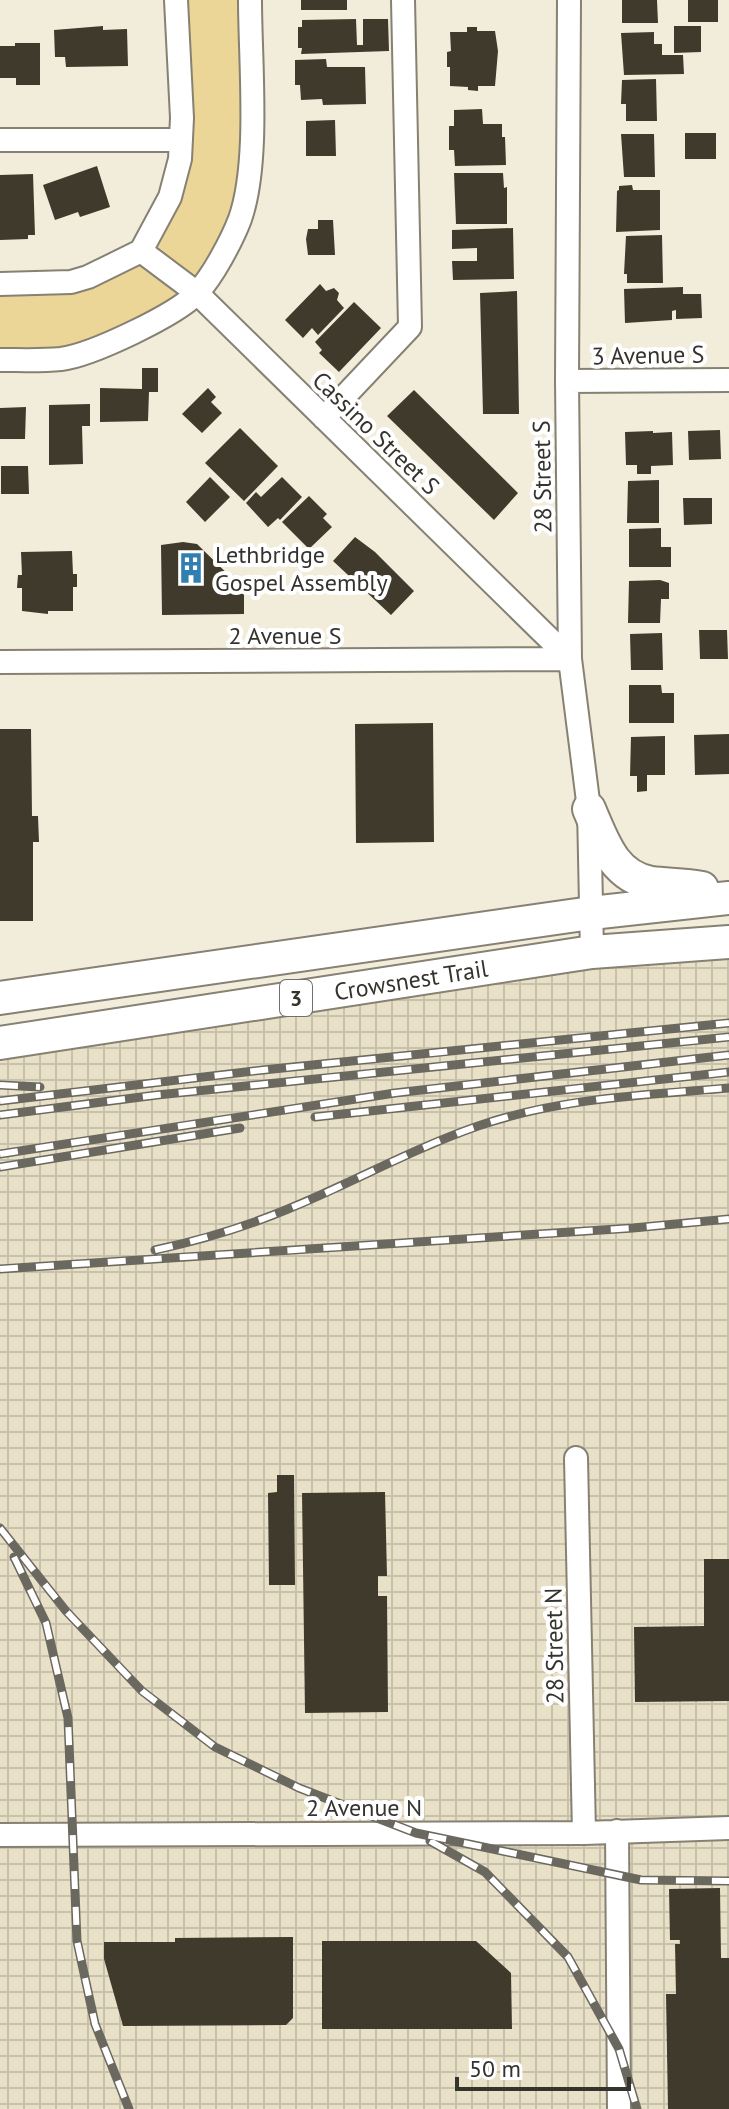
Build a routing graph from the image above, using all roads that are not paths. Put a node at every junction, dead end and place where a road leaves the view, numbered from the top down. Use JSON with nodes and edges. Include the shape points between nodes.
{"nodes":[{"id":1,"x":176,"y":0,"type":"edge"},
{"id":2,"x":250,"y":0,"type":"edge"},
{"id":3,"x":403,"y":0,"type":"edge"},
{"id":4,"x":569,"y":0,"type":"edge"},
{"id":5,"x":0,"y":140,"type":"edge"},
{"id":6,"x":181,"y":140,"type":"junction"},
{"id":7,"x":141,"y":251,"type":"junction"},
{"id":8,"x":0,"y":284,"type":"edge"},
{"id":9,"x":197,"y":293,"type":"junction"},
{"id":10,"x":0,"y":360,"type":"edge"},
{"id":11,"x":729,"y":380,"type":"edge"},
{"id":12,"x":567,"y":381,"type":"junction"},
{"id":13,"x":324,"y":418,"type":"junction"},
{"id":14,"x":570,"y":659,"type":"junction"},
{"id":15,"x":0,"y":662,"type":"edge"},
{"id":16,"x":589,"y":809,"type":"junction"},
{"id":17,"x":729,"y":895,"type":"edge"},
{"id":18,"x":591,"y":913,"type":"junction"},
{"id":19,"x":729,"y":942,"type":"edge"},
{"id":20,"x":592,"y":952,"type":"junction"},
{"id":21,"x":0,"y":998,"type":"edge"},
{"id":22,"x":0,"y":1043,"type":"edge"},
{"id":23,"x":576,"y":1458,"type":"dead end"},
{"id":24,"x":729,"y":1828,"type":"edge"},
{"id":25,"x":617,"y":1831,"type":"junction"},
{"id":26,"x":584,"y":1833,"type":"junction"},
{"id":27,"x":0,"y":1835,"type":"edge"},
{"id":28,"x":619,"y":2109,"type":"edge"}],
"edges":[{"from":1,"to":6,"type":"street"},
{"from":2,"to":9,"type":"street","via":[[251,155],[246,190],[231,240]]},
{"from":3,"to":13,"type":"street","via":[[410,327]]},
{"from":4,"to":12,"type":"street","name":"28 Street S"},
{"from":5,"to":6,"type":"street"},
{"from":6,"to":7,"type":"street","via":[[170,197]]},
{"from":7,"to":8,"type":"street","via":[[71,282]]},
{"from":7,"to":9,"type":"street","name":"Cassino Street S"},
{"from":9,"to":10,"type":"street","via":[[101,348],[62,358]]},
{"from":9,"to":13,"type":"street","name":"Cassino Street S"},
{"from":11,"to":12,"type":"street","name":"3 Avenue S"},
{"from":12,"to":14,"type":"street","name":"28 Street S"},
{"from":13,"to":14,"type":"street","name":"Cassino Street S"},
{"from":14,"to":15,"type":"street","name":"2 Avenue S"},
{"from":14,"to":16,"type":"street","name":"28 Street S"},
{"from":16,"to":17,"type":"highway","via":[[608,854],[633,877]]},
{"from":16,"to":18,"type":"street","name":"28 Street S"},
{"from":17,"to":18,"type":"highway","name":"Crowsnest Trail","number":"3"},
{"from":18,"to":20,"type":"street","name":"28 Street S"},
{"from":18,"to":21,"type":"highway","name":"Crowsnest Trail","number":"3"},
{"from":19,"to":20,"type":"highway","name":"Crowsnest Trail","number":"3"},
{"from":20,"to":22,"type":"highway","name":"Crowsnest Trail","number":"3"},
{"from":23,"to":26,"type":"street","name":"28 Street N"},
{"from":24,"to":25,"type":"street","name":"2 Avenue N"},
{"from":25,"to":26,"type":"street","name":"2 Avenue N"},
{"from":25,"to":28,"type":"street"},
{"from":26,"to":27,"type":"street","name":"2 Avenue N"}]}
